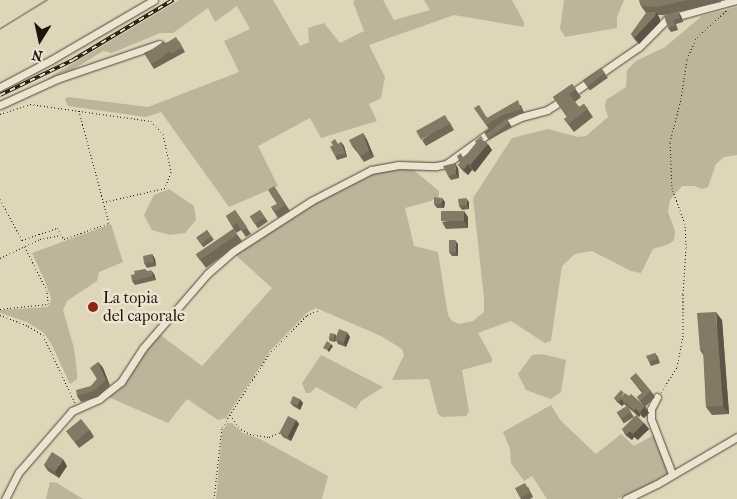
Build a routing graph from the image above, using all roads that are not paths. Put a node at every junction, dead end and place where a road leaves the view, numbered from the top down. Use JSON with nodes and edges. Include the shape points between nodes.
{"nodes":[{"id":1,"x":154,"y":0,"type":"edge"},
{"id":2,"x":733,"y":1,"type":"edge"},
{"id":3,"x":159,"y":44,"type":"edge"},
{"id":4,"x":0,"y":86,"type":"edge"},
{"id":5,"x":0,"y":105,"type":"edge"},
{"id":6,"x":657,"y":396,"type":"road end"},
{"id":7,"x":737,"y":437,"type":"edge"},
{"id":8,"x":672,"y":474,"type":"junction"},
{"id":9,"x":5,"y":499,"type":"edge"},
{"id":10,"x":626,"y":499,"type":"edge"}],
"edges":[{"from":1,"to":4,"type":"street"},
{"from":2,"to":9,"type":"street","via":[[667,19],[639,47],[558,104],[483,136],[446,164],[398,165],[371,170],[275,222],[207,274],[137,355],[121,382],[99,399],[77,408],[19,472]]},
{"from":3,"to":5,"type":"street","via":[[57,79]]},
{"from":6,"to":8,"type":"street","via":[[650,419]]},
{"from":7,"to":8,"type":"street"},
{"from":8,"to":10,"type":"street"}]}
